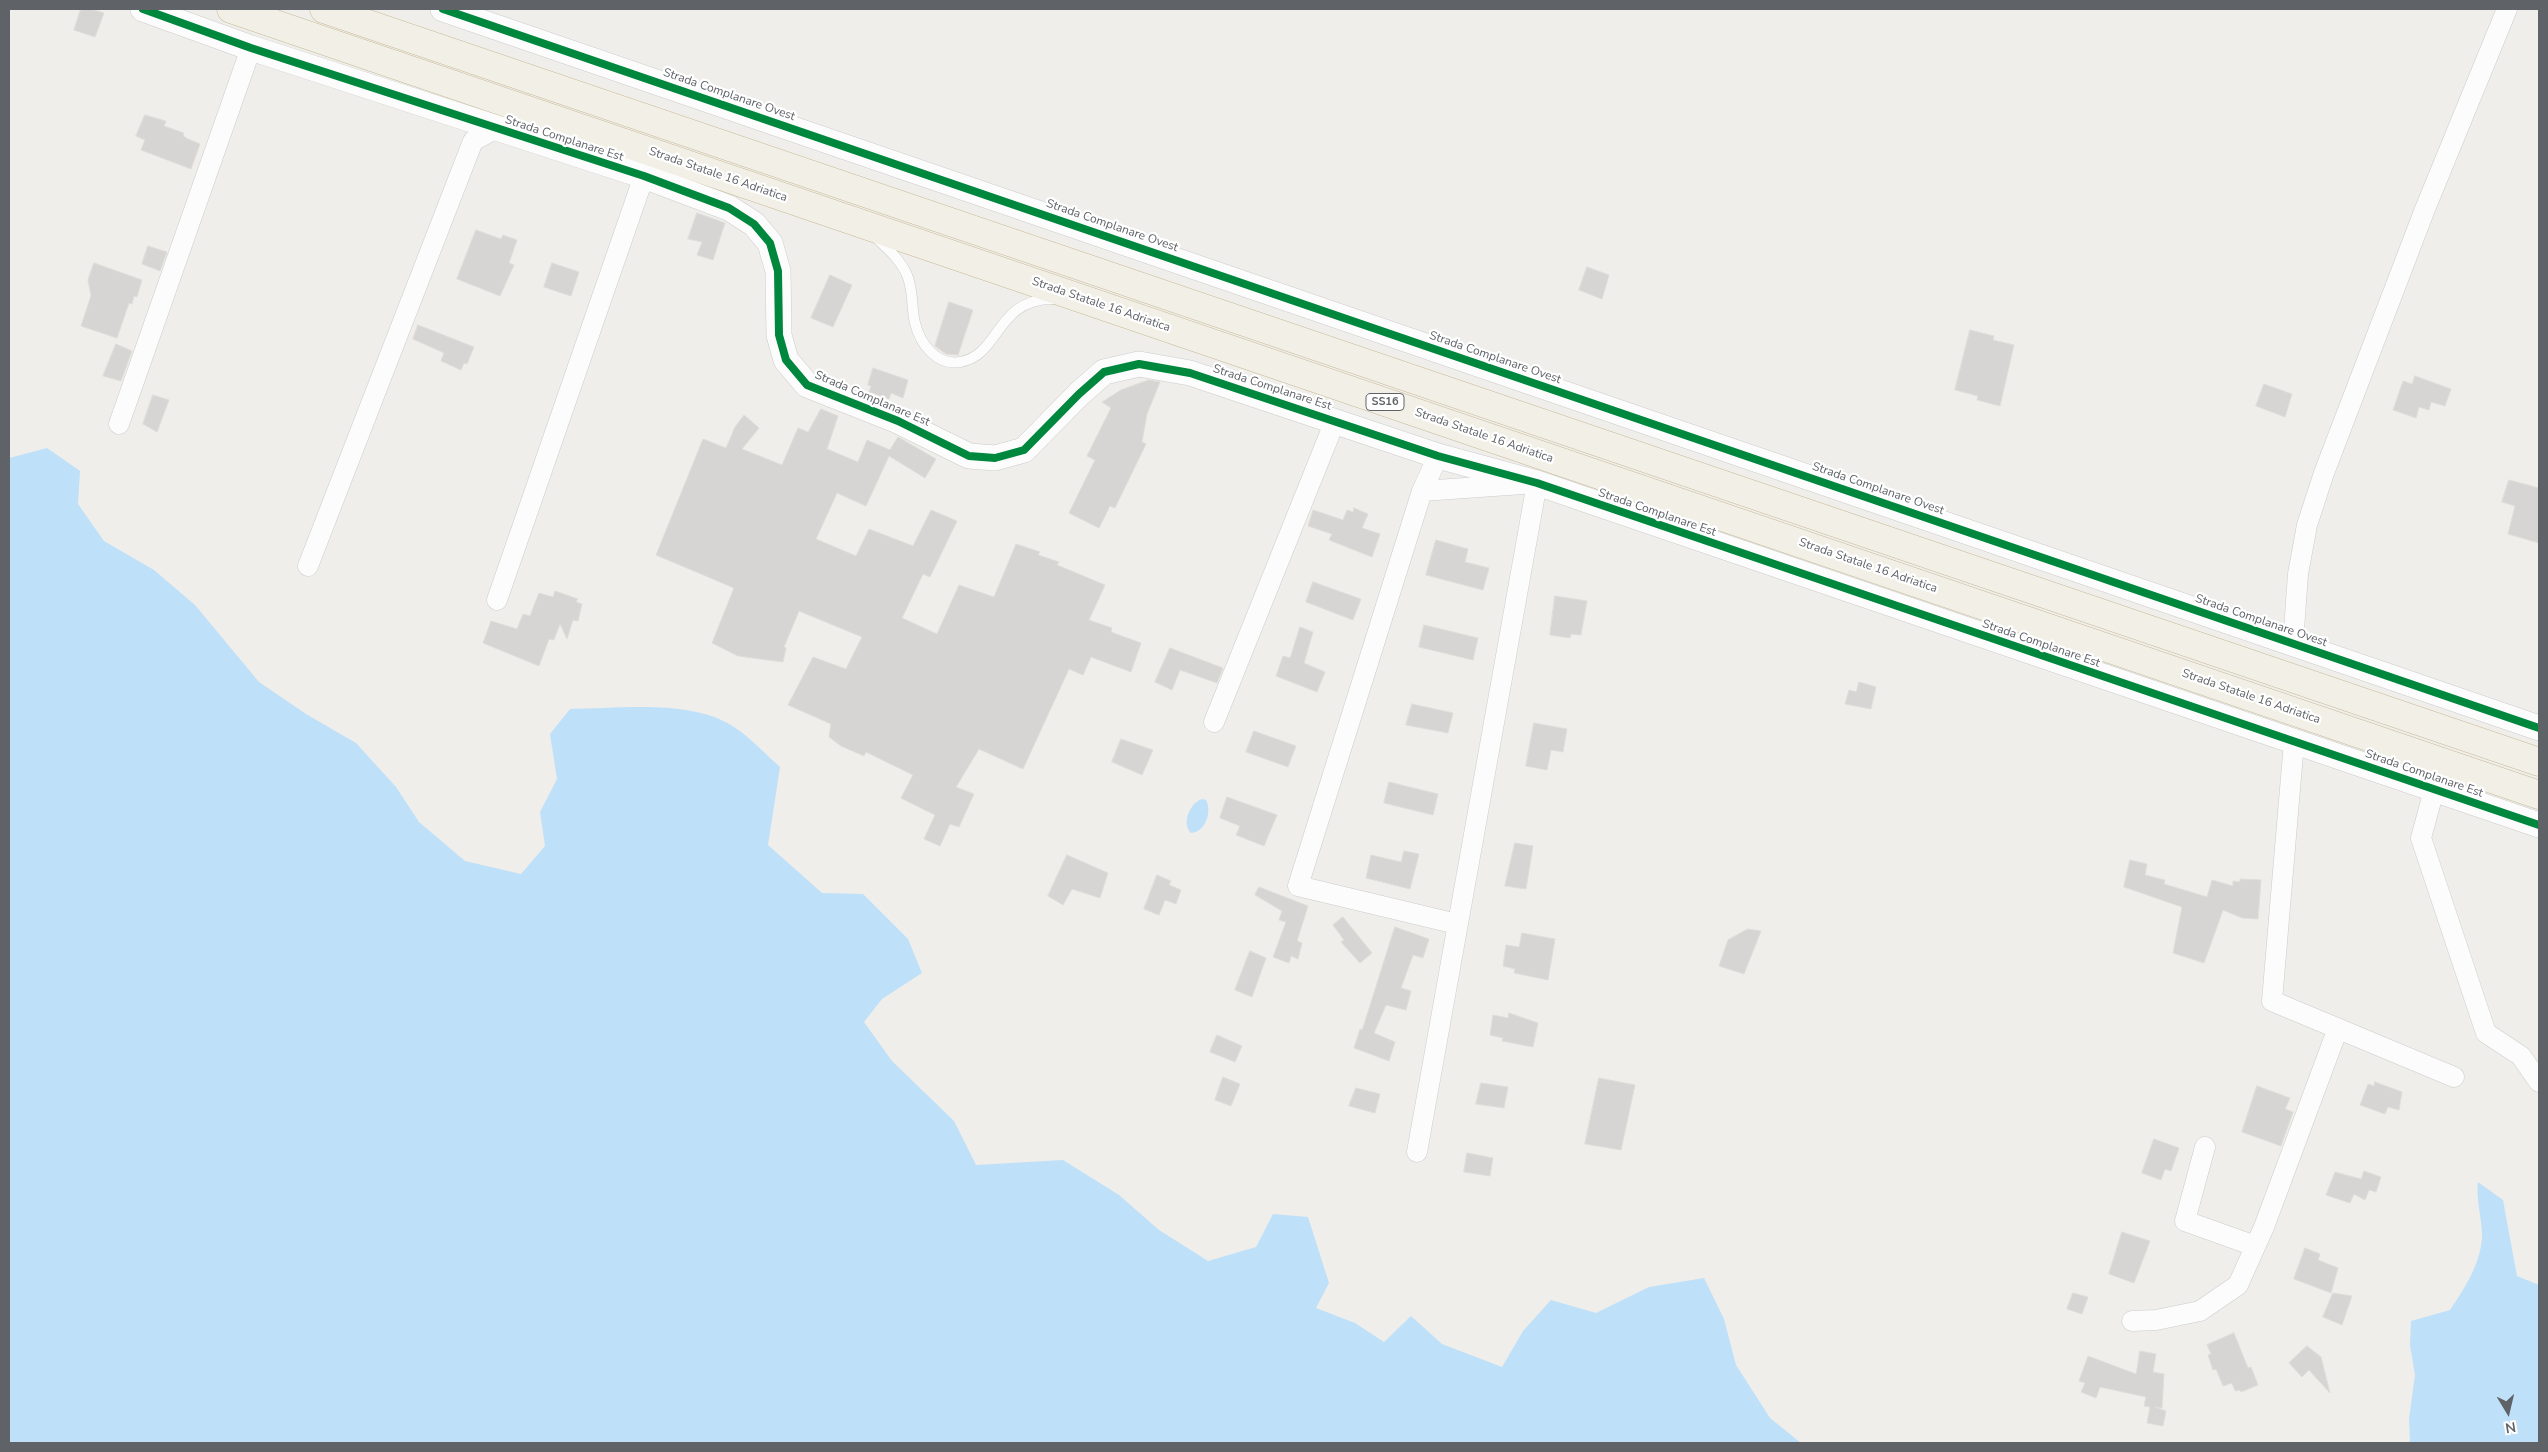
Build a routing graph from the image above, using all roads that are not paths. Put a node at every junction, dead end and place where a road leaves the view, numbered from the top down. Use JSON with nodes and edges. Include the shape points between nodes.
{"nodes":[{"id":1,"x":143,"y":9,"type":"edge"},
{"id":2,"x":230,"y":9,"type":"edge"},
{"id":3,"x":324,"y":9,"type":"edge"},
{"id":4,"x":443,"y":9,"type":"edge"},
{"id":5,"x":2507,"y":9,"type":"edge"},
{"id":6,"x":251,"y":48,"type":"junction"},
{"id":7,"x":495,"y":129,"type":"junction"},
{"id":8,"x":644,"y":176,"type":"junction"},
{"id":9,"x":859,"y":223,"type":"junction"},
{"id":10,"x":1083,"y":299,"type":"junction"},
{"id":11,"x":1335,"y":421,"type":"junction"},
{"id":12,"x":119,"y":424,"type":"dead end"},
{"id":13,"x":1438,"y":456,"type":"junction"},
{"id":14,"x":1537,"y":483,"type":"junction"},
{"id":15,"x":1422,"y":491,"type":"junction"},
{"id":16,"x":308,"y":566,"type":"dead end"},
{"id":17,"x":497,"y":600,"type":"dead end"},
{"id":18,"x":2293,"y":643,"type":"junction"},
{"id":19,"x":1214,"y":722,"type":"dead end"},
{"id":20,"x":2539,"y":728,"type":"edge"},
{"id":21,"x":2294,"y":742,"type":"junction"},
{"id":22,"x":2539,"y":762,"type":"edge"},
{"id":23,"x":2434,"y":790,"type":"junction"},
{"id":24,"x":2539,"y":795,"type":"edge"},
{"id":25,"x":2539,"y":825,"type":"edge"},
{"id":26,"x":1457,"y":924,"type":"junction"},
{"id":27,"x":2338,"y":1028,"type":"junction"},
{"id":28,"x":2454,"y":1077,"type":"dead end"},
{"id":29,"x":2539,"y":1082,"type":"edge"},
{"id":30,"x":2205,"y":1147,"type":"dead end"},
{"id":31,"x":1417,"y":1152,"type":"dead end"},
{"id":32,"x":2255,"y":1246,"type":"junction"},
{"id":33,"x":2132,"y":1321,"type":"dead end"}],
"edges":[{"from":1,"to":6,"type":"street","name":"Strada Complanare Est"},
{"from":2,"to":9,"type":"highway","name":"Strada Statale 16 Adriatica","number":"SS16"},
{"from":3,"to":22,"type":"highway","number":"SS16"},
{"from":4,"to":18,"type":"street","name":"Strada Complanare Ovest"},
{"from":5,"to":18,"type":"street","via":[[2426,209],[2306,525],[2298,574]]},
{"from":6,"to":7,"type":"street","name":"Strada Complanare Est"},
{"from":6,"to":12,"type":"street"},
{"from":7,"to":8,"type":"street","name":"Strada Complanare Est"},
{"from":7,"to":16,"type":"street","via":[[473,141]]},
{"from":8,"to":11,"type":"street","name":"Strada Complanare Est","via":[[729,208],[754,224],[770,243],[778,271],[779,334],[786,360],[807,385],[898,421],[969,456],[995,458],[1024,450],[1104,372],[1139,364],[1190,373]]},
{"from":8,"to":17,"type":"street"},
{"from":9,"to":10,"type":"highway","name":"Strada Statale 16 Adriatica","number":"SS16"},
{"from":9,"to":10,"type":"lane","via":[[893,254],[906,274],[914,299],[915,323],[925,347],[937,358],[958,362],[976,356],[1017,309],[1040,299]]},
{"from":10,"to":24,"type":"highway","name":"Strada Statale 16 Adriatica","number":"SS16"},
{"from":11,"to":13,"type":"street","name":"Strada Complanare Est"},
{"from":11,"to":19,"type":"street"},
{"from":13,"to":14,"type":"street","name":"Strada Complanare Est"},
{"from":13,"to":15,"type":"street"},
{"from":14,"to":15,"type":"street"},
{"from":14,"to":21,"type":"street","name":"Strada Complanare Est"},
{"from":14,"to":26,"type":"street"},
{"from":15,"to":26,"type":"street","via":[[1298,886]]},
{"from":18,"to":20,"type":"street","name":"Strada Complanare Ovest"},
{"from":21,"to":23,"type":"street","name":"Strada Complanare Est"},
{"from":21,"to":27,"type":"street","via":[[2272,1002]]},
{"from":23,"to":25,"type":"street","name":"Strada Complanare Est"},
{"from":23,"to":29,"type":"street","via":[[2421,838],[2486,1033],[2521,1056]]},
{"from":26,"to":31,"type":"street"},
{"from":27,"to":28,"type":"street"},
{"from":27,"to":32,"type":"street"},
{"from":30,"to":32,"type":"street","via":[[2185,1221]]},
{"from":32,"to":33,"type":"street","via":[[2238,1285],[2200,1311],[2156,1320]]}]}
